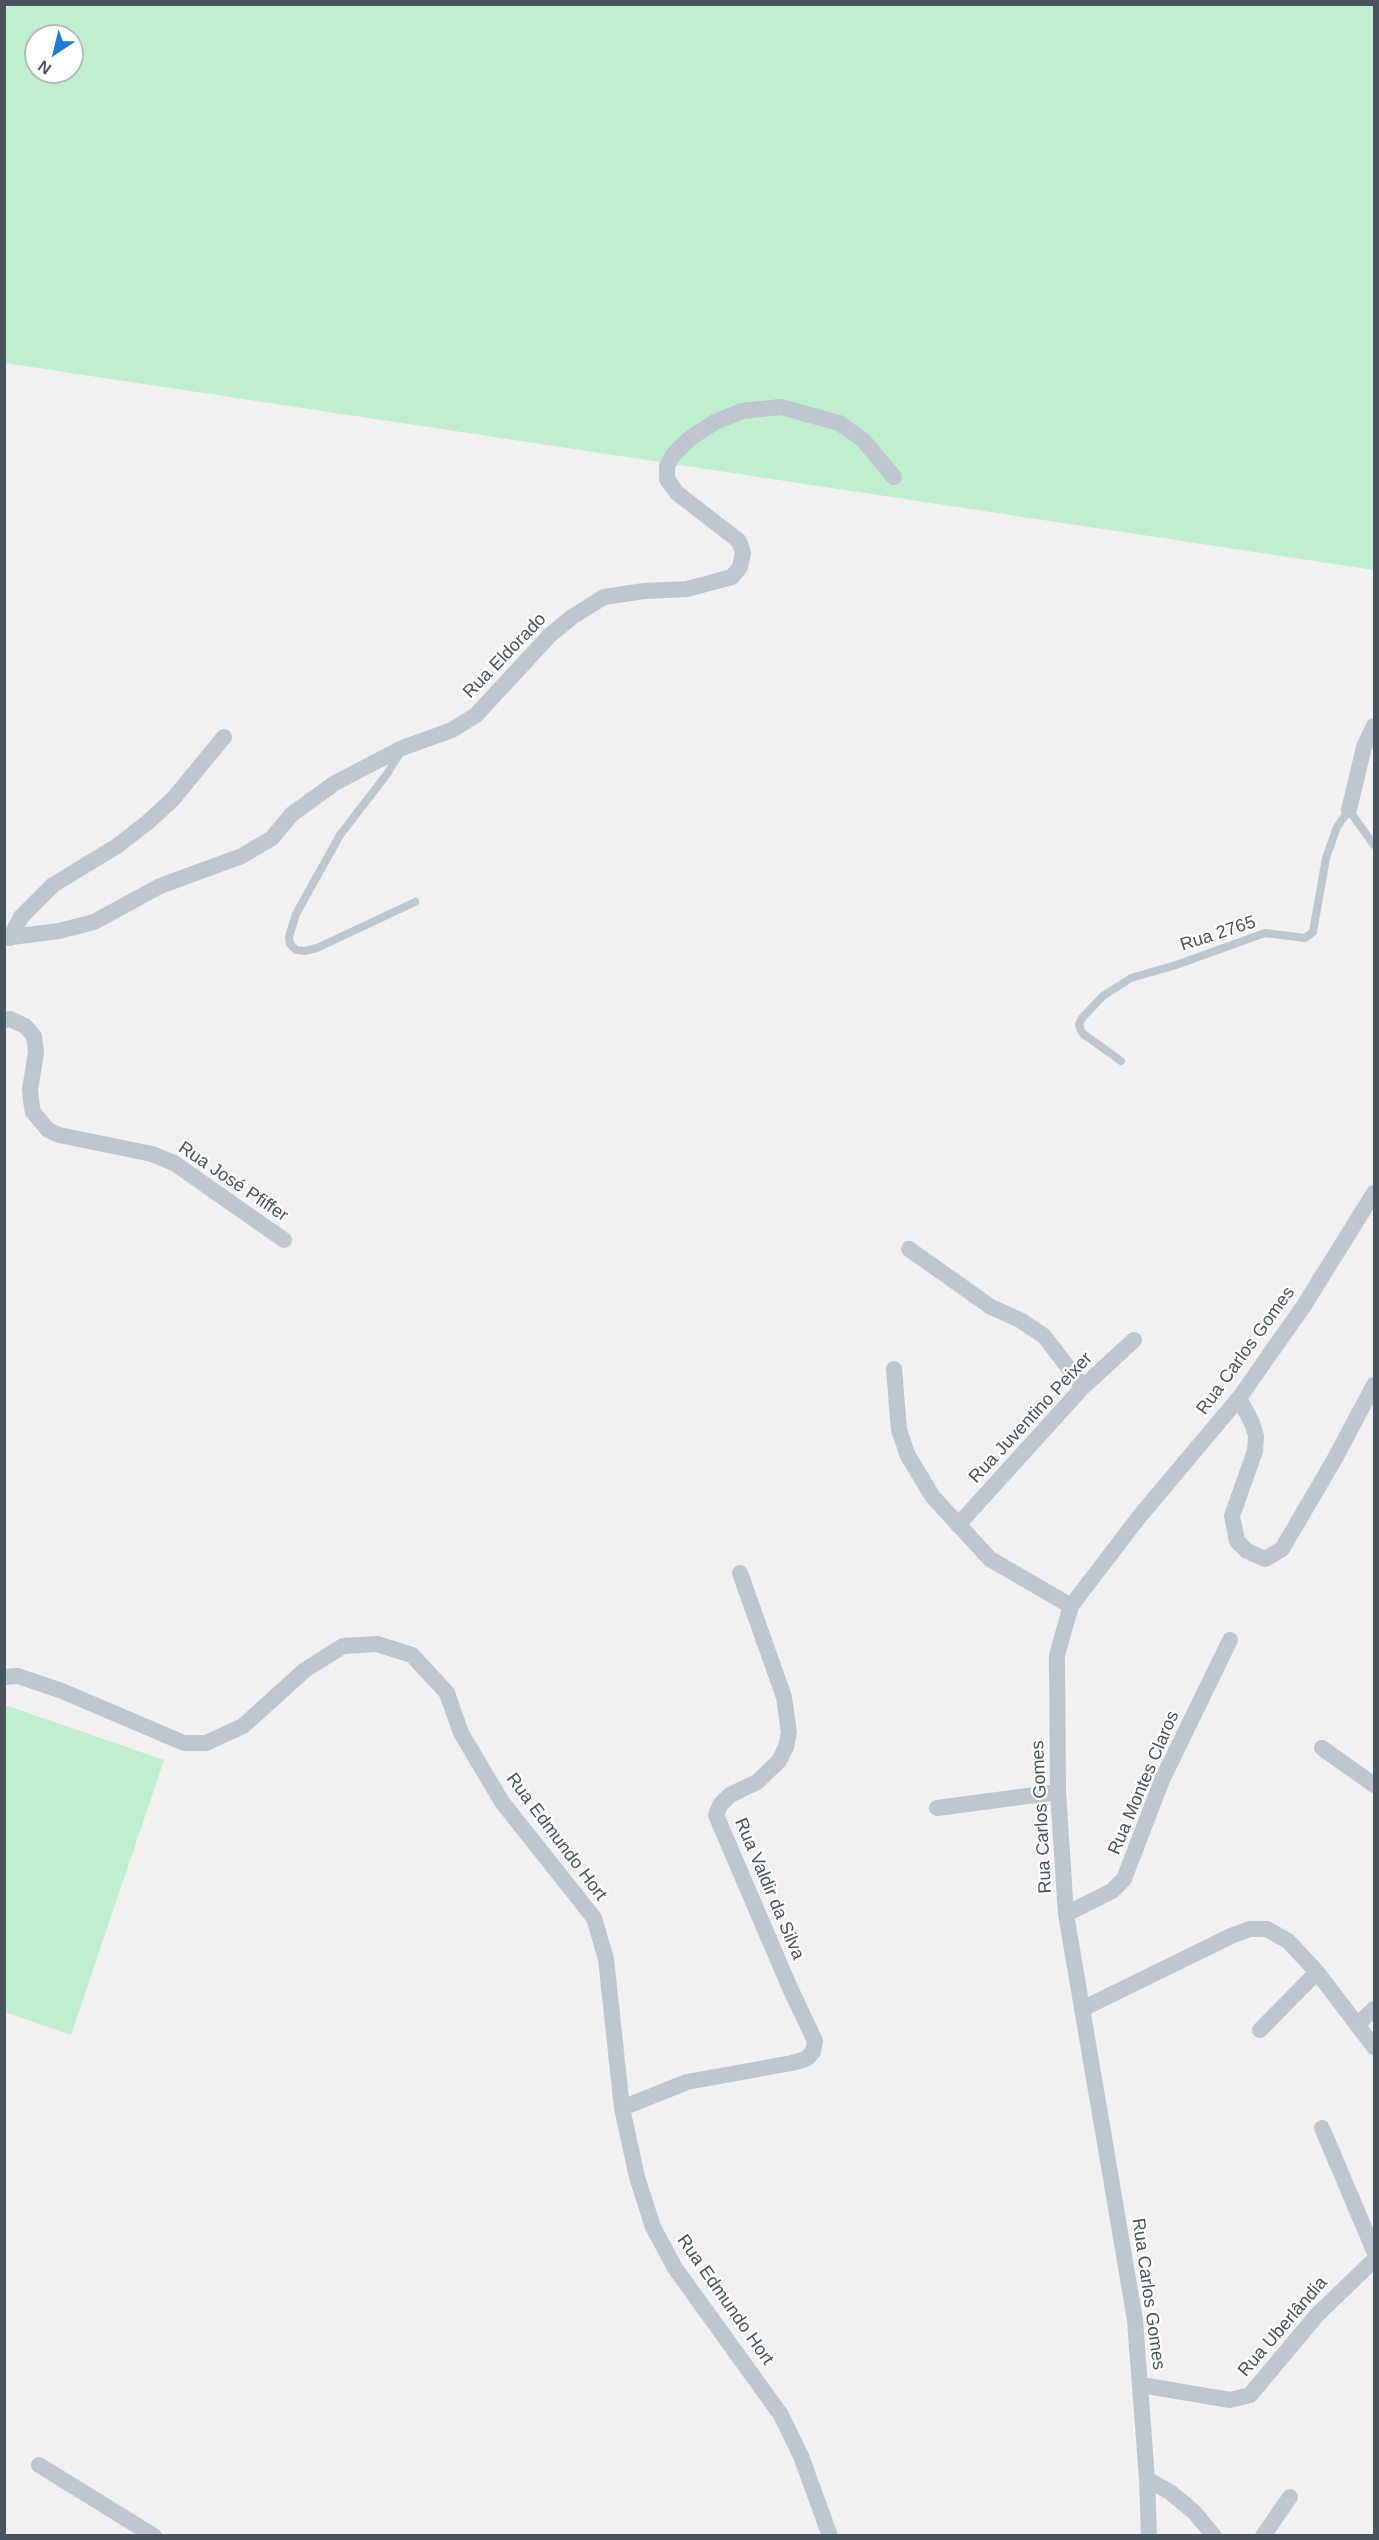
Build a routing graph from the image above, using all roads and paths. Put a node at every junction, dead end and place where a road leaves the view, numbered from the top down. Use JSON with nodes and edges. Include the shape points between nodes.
{"nodes":[{"id":1,"x":894,"y":477,"type":"dead end"},
{"id":2,"x":1374,"y":726,"type":"edge"},
{"id":3,"x":224,"y":736,"type":"dead end"},
{"id":4,"x":402,"y":748,"type":"junction"},
{"id":5,"x":1349,"y":810,"type":"junction"},
{"id":6,"x":1374,"y":845,"type":"edge"},
{"id":7,"x":415,"y":902,"type":"dead end"},
{"id":8,"x":7,"y":938,"type":"edge"},
{"id":9,"x":4,"y":1020,"type":"edge"},
{"id":10,"x":1121,"y":1061,"type":"dead end"},
{"id":11,"x":1374,"y":1193,"type":"edge"},
{"id":12,"x":284,"y":1240,"type":"dead end"},
{"id":13,"x":909,"y":1250,"type":"dead end"},
{"id":14,"x":1134,"y":1340,"type":"dead end"},
{"id":15,"x":894,"y":1369,"type":"dead end"},
{"id":16,"x":1374,"y":1385,"type":"edge"},
{"id":17,"x":1083,"y":1387,"type":"junction"},
{"id":18,"x":1239,"y":1398,"type":"junction"},
{"id":19,"x":958,"y":1525,"type":"junction"},
{"id":20,"x":740,"y":1573,"type":"dead end"},
{"id":21,"x":1071,"y":1606,"type":"junction"},
{"id":22,"x":1230,"y":1640,"type":"dead end"},
{"id":23,"x":4,"y":1677,"type":"edge"},
{"id":24,"x":1322,"y":1748,"type":"dead end"},
{"id":25,"x":1374,"y":1785,"type":"edge"},
{"id":26,"x":1058,"y":1792,"type":"junction"},
{"id":27,"x":937,"y":1808,"type":"dead end"},
{"id":28,"x":1066,"y":1914,"type":"junction"},
{"id":29,"x":1317,"y":1972,"type":"junction"},
{"id":30,"x":1082,"y":2009,"type":"junction"},
{"id":31,"x":1374,"y":2009,"type":"edge"},
{"id":32,"x":1357,"y":2025,"type":"junction"},
{"id":33,"x":1260,"y":2030,"type":"dead end"},
{"id":34,"x":1374,"y":2047,"type":"edge"},
{"id":35,"x":622,"y":2108,"type":"junction"},
{"id":36,"x":1322,"y":2128,"type":"dead end"},
{"id":37,"x":1374,"y":2251,"type":"edge"},
{"id":38,"x":1374,"y":2260,"type":"edge"},
{"id":39,"x":1141,"y":2385,"type":"junction"},
{"id":40,"x":39,"y":2465,"type":"dead end"},
{"id":41,"x":1147,"y":2479,"type":"junction"},
{"id":42,"x":1290,"y":2497,"type":"dead end"},
{"id":43,"x":154,"y":2535,"type":"edge"},
{"id":44,"x":830,"y":2535,"type":"edge"},
{"id":45,"x":1149,"y":2535,"type":"edge"},
{"id":46,"x":1214,"y":2535,"type":"edge"},
{"id":47,"x":1263,"y":2535,"type":"edge"}],
"edges":[{"from":1,"to":4,"type":"street","name":"Rua Eldorado","via":[[863,440],[839,423],[781,407],[742,411],[715,422],[674,454],[667,466],[667,479],[677,493],[739,541],[743,553],[740,567],[732,577],[687,589],[604,597],[550,635],[476,715],[452,730]]},
{"from":2,"to":5,"type":"street","via":[[1364,747]]},
{"from":3,"to":8,"type":"street","via":[[156,814],[117,846],[53,885],[21,917]]},
{"from":4,"to":7,"type":"lane","via":[[340,835],[296,914],[290,945],[305,951],[317,948]]},
{"from":4,"to":8,"type":"street","name":"Rua Eldorado","via":[[335,783],[292,814],[272,838],[242,856],[160,886],[94,922]]},
{"from":5,"to":6,"type":"lane"},
{"from":5,"to":10,"type":"lane","name":"Rua 2765","via":[[1337,827],[1326,858],[1313,932],[1305,938],[1264,933],[1131,978],[1102,996],[1082,1018],[1082,1033]]},
{"from":9,"to":12,"type":"street","name":"Rua José Pfiffer","via":[[25,1026],[34,1036],[31,1101],[33,1113],[48,1130],[59,1136],[152,1154],[174,1163]]},
{"from":11,"to":18,"type":"street","name":"Rua Carlos Gomes","via":[[1303,1307]]},
{"from":13,"to":17,"type":"street","via":[[991,1307],[1044,1336]]},
{"from":14,"to":17,"type":"street","name":"Rua Juventino Peixer"},
{"from":15,"to":19,"type":"street","via":[[899,1430],[908,1456],[933,1497]]},
{"from":16,"to":18,"type":"street","via":[[1282,1549],[1265,1559],[1247,1551],[1237,1541],[1232,1516],[1256,1451],[1252,1423]]},
{"from":17,"to":19,"type":"street","name":"Rua Juventino Peixer"},
{"from":18,"to":21,"type":"street","name":"Rua Carlos Gomes","via":[[1139,1517]]},
{"from":19,"to":21,"type":"street","via":[[990,1559]]},
{"from":20,"to":35,"type":"street","name":"Rua Valdir da Silva","via":[[784,1697],[789,1733],[779,1761],[757,1782],[730,1795],[716,1815],[815,2041],[813,2052],[792,2063],[687,2082]]},
{"from":21,"to":26,"type":"street","name":"Rua Carlos Gomes","via":[[1057,1655]]},
{"from":22,"to":28,"type":"street","name":"Rua Montes Claros","via":[[1162,1780],[1124,1879],[1112,1891]]},
{"from":23,"to":35,"type":"street","name":"Rua Edmundo Hort","via":[[18,1676],[62,1691],[184,1743],[206,1743],[243,1726],[305,1670],[344,1646],[376,1644],[412,1655],[447,1693],[461,1733],[502,1802],[594,1918],[606,1959]]},
{"from":24,"to":25,"type":"street"},
{"from":26,"to":27,"type":"street"},
{"from":26,"to":28,"type":"street","name":"Rua Carlos Gomes"},
{"from":28,"to":30,"type":"street","name":"Rua Carlos Gomes"},
{"from":29,"to":30,"type":"street","via":[[1288,1941],[1267,1929],[1250,1929]]},
{"from":29,"to":32,"type":"street"},
{"from":29,"to":33,"type":"street"},
{"from":30,"to":39,"type":"street","name":"Rua Carlos Gomes","via":[[1135,2320]]},
{"from":31,"to":32,"type":"street"},
{"from":32,"to":34,"type":"street"},
{"from":35,"to":44,"type":"street","name":"Rua Edmundo Hort","via":[[653,2227],[675,2268],[781,2415],[801,2456]]},
{"from":36,"to":37,"type":"street"},
{"from":38,"to":39,"type":"street","name":"Rua Uberlândia","via":[[1317,2315],[1250,2395],[1230,2400]]},
{"from":39,"to":41,"type":"street","name":"Rua Carlos Gomes"},
{"from":40,"to":43,"type":"street"},
{"from":41,"to":45,"type":"street","name":"Rua Carlos Gomes"},
{"from":41,"to":46,"type":"street","via":[[1194,2512]]},
{"from":42,"to":47,"type":"street"}]}
